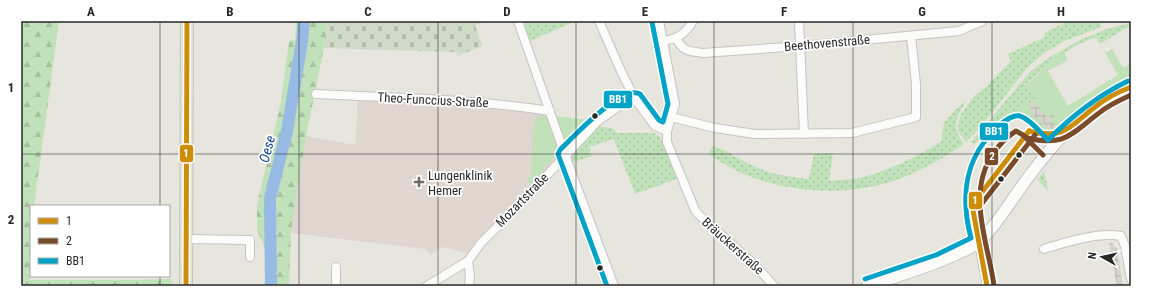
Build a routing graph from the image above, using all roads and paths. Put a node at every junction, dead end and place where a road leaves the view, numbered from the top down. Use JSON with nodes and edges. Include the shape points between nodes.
{"nodes":[{"id":1,"x":187,"y":21,"type":"edge"},
{"id":2,"x":518,"y":21,"type":"edge"},
{"id":3,"x":599,"y":21,"type":"edge"},
{"id":4,"x":660,"y":21,"type":"edge"},
{"id":5,"x":693,"y":21,"type":"edge"},
{"id":6,"x":799,"y":21,"type":"edge"},
{"id":7,"x":982,"y":21,"type":"edge"},
{"id":8,"x":971,"y":24,"type":"edge"},
{"id":9,"x":911,"y":36,"type":"junction"},
{"id":10,"x":676,"y":38,"type":"junction"},
{"id":11,"x":664,"y":41,"type":"junction"},
{"id":12,"x":801,"y":46,"type":"junction"},
{"id":13,"x":1131,"y":87,"type":"edge"},
{"id":14,"x":316,"y":94,"type":"dead end"},
{"id":15,"x":635,"y":99,"type":"junction"},
{"id":16,"x":550,"y":111,"type":"junction"},
{"id":17,"x":671,"y":117,"type":"junction"},
{"id":18,"x":667,"y":131,"type":"junction"},
{"id":19,"x":804,"y":134,"type":"junction"},
{"id":20,"x":565,"y":155,"type":"junction"},
{"id":21,"x":186,"y":240,"type":"junction"},
{"id":22,"x":979,"y":242,"type":"junction"},
{"id":23,"x":1044,"y":249,"type":"dead end"},
{"id":24,"x":250,"y":257,"type":"dead end"},
{"id":25,"x":468,"y":261,"type":"junction"},
{"id":26,"x":336,"y":267,"type":"dead end"},
{"id":27,"x":1131,"y":279,"type":"edge"},
{"id":28,"x":186,"y":286,"type":"edge"},
{"id":29,"x":336,"y":286,"type":"edge"},
{"id":30,"x":427,"y":286,"type":"edge"},
{"id":31,"x":470,"y":286,"type":"edge"},
{"id":32,"x":614,"y":286,"type":"edge"},
{"id":33,"x":774,"y":286,"type":"edge"},
{"id":34,"x":868,"y":286,"type":"edge"},
{"id":35,"x":987,"y":286,"type":"edge"}],
"edges":[{"from":1,"to":21,"type":"main road"},
{"from":2,"to":16,"type":"street"},
{"from":3,"to":15,"type":"street"},
{"from":4,"to":11,"type":"street","name":"Bräuckerstraße"},
{"from":5,"to":10,"type":"street","via":[[684,33]]},
{"from":6,"to":12,"type":"street"},
{"from":7,"to":8,"type":"street","name":"Beethovenstraße"},
{"from":8,"to":9,"type":"street","name":"Beethovenstraße","via":[[959,31]]},
{"from":9,"to":12,"type":"street","name":"Beethovenstraße"},
{"from":9,"to":19,"type":"street","via":[[916,84],[916,117],[852,133]]},
{"from":10,"to":11,"type":"street"},
{"from":10,"to":12,"type":"street","name":"Beethovenstraße","via":[[687,51],[703,53]]},
{"from":11,"to":17,"type":"street","name":"Bräuckerstraße","via":[[675,104]]},
{"from":12,"to":19,"type":"street"},
{"from":13,"to":22,"type":"main road","via":[[1097,105],[1066,131],[1048,150]]},
{"from":14,"to":16,"type":"street","name":"Theo-Funccius-Straße","via":[[465,101]]},
{"from":15,"to":18,"type":"street","via":[[655,126]]},
{"from":15,"to":20,"type":"street","name":"Mozartstraße","via":[[622,104],[598,121]]},
{"from":16,"to":20,"type":"street"},
{"from":17,"to":18,"type":"street","name":"Bräuckerstraße"},
{"from":17,"to":19,"type":"street","via":[[715,128],[755,134]]},
{"from":18,"to":33,"type":"street","name":"Bräuckerstraße","via":[[667,142],[699,216],[754,264]]},
{"from":20,"to":25,"type":"street","name":"Mozartstraße","via":[[481,243]]},
{"from":20,"to":32,"type":"street"},
{"from":21,"to":24,"type":"street","via":[[250,240]]},
{"from":21,"to":28,"type":"main road"},
{"from":22,"to":34,"type":"main road","via":[[942,260]]},
{"from":22,"to":35,"type":"street"},
{"from":23,"to":27,"type":"street","via":[[1067,241],[1112,234],[1121,236],[1126,246]]},
{"from":25,"to":30,"type":"street"},
{"from":25,"to":31,"type":"street"},
{"from":26,"to":29,"type":"street"}]}
